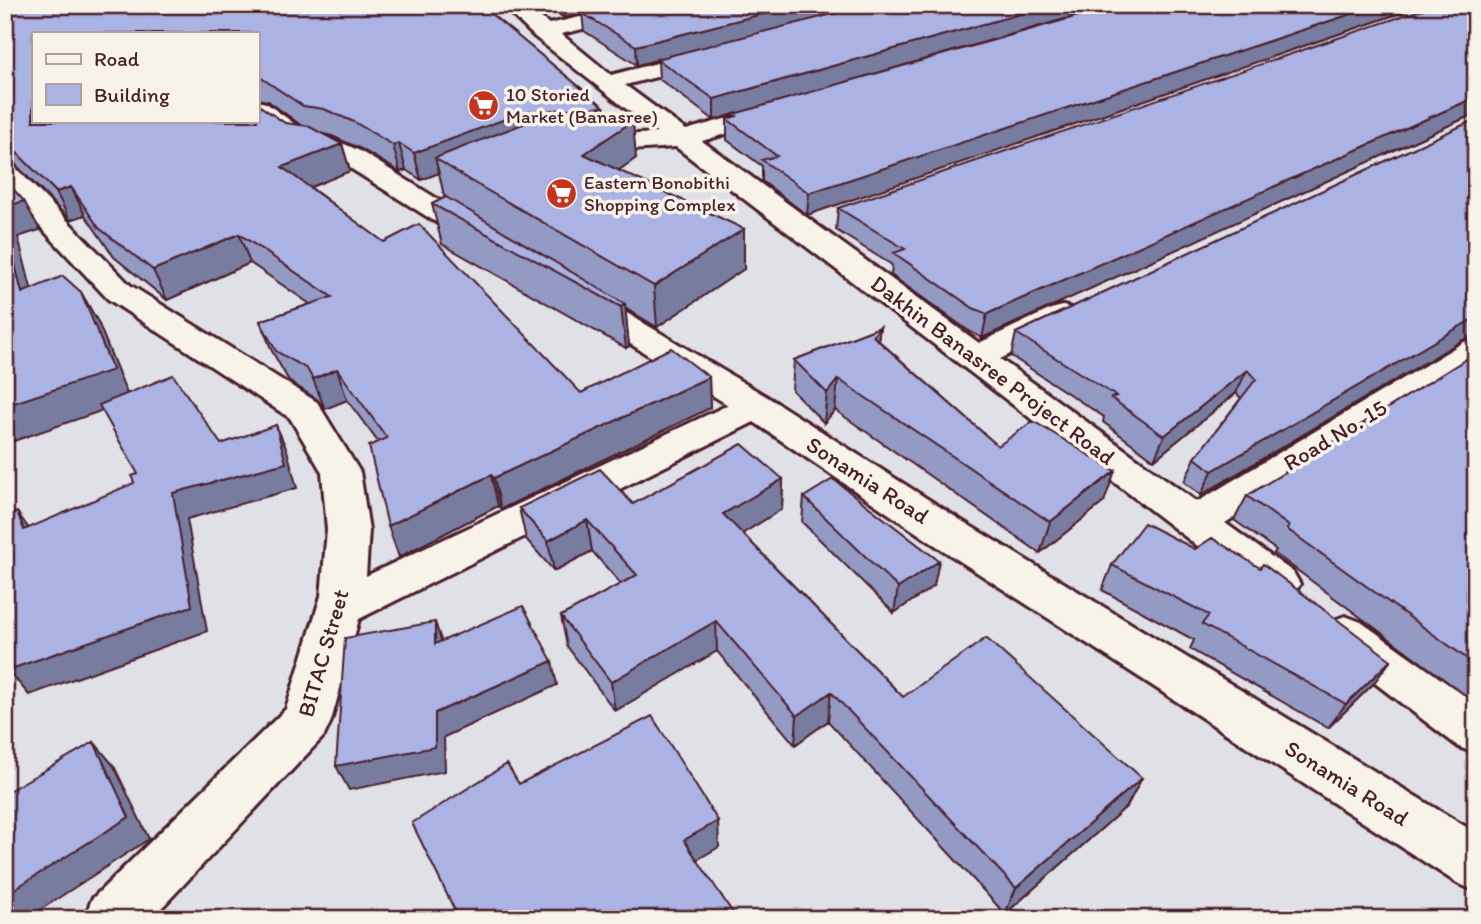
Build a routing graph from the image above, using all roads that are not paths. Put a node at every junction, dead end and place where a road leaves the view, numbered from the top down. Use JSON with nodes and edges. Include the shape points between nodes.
{"nodes":[{"id":1,"x":512,"y":5,"type":"edge"},
{"id":2,"x":662,"y":5,"type":"edge"},
{"id":3,"x":543,"y":32,"type":"junction"},
{"id":4,"x":729,"y":51,"type":"edge"},
{"id":5,"x":607,"y":83,"type":"junction"},
{"id":6,"x":802,"y":104,"type":"edge"},
{"id":7,"x":259,"y":109,"type":"edge"},
{"id":8,"x":683,"y":139,"type":"junction"},
{"id":9,"x":554,"y":147,"type":"edge"},
{"id":10,"x":5,"y":173,"type":"edge"},
{"id":11,"x":507,"y":254,"type":"edge"},
{"id":12,"x":554,"y":283,"type":"edge"},
{"id":13,"x":1089,"y":304,"type":"edge"},
{"id":14,"x":1476,"y":349,"type":"edge"},
{"id":15,"x":976,"y":357,"type":"junction"},
{"id":16,"x":756,"y":406,"type":"junction"},
{"id":17,"x":1195,"y":522,"type":"junction"},
{"id":18,"x":340,"y":608,"type":"junction"},
{"id":19,"x":1476,"y":732,"type":"edge"},
{"id":20,"x":1476,"y":864,"type":"edge"},
{"id":21,"x":111,"y":919,"type":"edge"}],
"edges":[{"from":1,"to":3,"type":"street","name":"Dakhin Banasree Project Road"},
{"from":2,"to":3,"type":"street"},
{"from":3,"to":5,"type":"street","name":"Dakhin Banasree Project Road"},
{"from":4,"to":5,"type":"street"},
{"from":5,"to":8,"type":"street","name":"Dakhin Banasree Project Road"},
{"from":6,"to":8,"type":"street"},
{"from":7,"to":11,"type":"street","via":[[304,143],[322,143],[425,191]]},
{"from":8,"to":9,"type":"street"},
{"from":8,"to":15,"type":"street","name":"Dakhin Banasree Project Road","via":[[818,224]]},
{"from":10,"to":18,"type":"street","name":"BITAC Street","via":[[119,292],[304,410],[341,472],[348,530]]},
{"from":12,"to":16,"type":"street","name":"Sonamia Road"},
{"from":13,"to":15,"type":"street"},
{"from":14,"to":17,"type":"street","name":"Road No. 15"},
{"from":15,"to":17,"type":"street","name":"Dakhin Banasree Project Road"},
{"from":16,"to":18,"type":"street"},
{"from":16,"to":20,"type":"street","name":"Sonamia Road","via":[[958,540]]},
{"from":17,"to":19,"type":"street","name":"Dakhin Banasree Project Road"},
{"from":18,"to":21,"type":"street","name":"BITAC Street","via":[[307,721]]}]}
